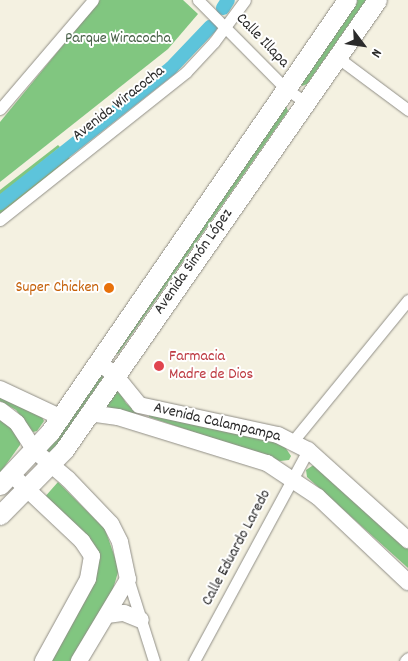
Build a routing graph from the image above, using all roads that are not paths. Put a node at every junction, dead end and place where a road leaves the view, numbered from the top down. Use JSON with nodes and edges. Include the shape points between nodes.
{"nodes":[{"id":1,"x":93,"y":0,"type":"edge"},
{"id":2,"x":198,"y":0,"type":"edge"},
{"id":3,"x":245,"y":0,"type":"edge"},
{"id":4,"x":347,"y":0,"type":"edge"},
{"id":5,"x":377,"y":0,"type":"edge"},
{"id":6,"x":226,"y":28,"type":"junction"},
{"id":7,"x":337,"y":57,"type":"junction"},
{"id":8,"x":285,"y":88,"type":"junction"},
{"id":9,"x":305,"y":102,"type":"junction"},
{"id":10,"x":0,"y":108,"type":"edge"},
{"id":11,"x":408,"y":110,"type":"edge"},
{"id":12,"x":0,"y":220,"type":"edge"},
{"id":13,"x":408,"y":300,"type":"edge"},
{"id":14,"x":98,"y":362,"type":"junction"},
{"id":15,"x":115,"y":375,"type":"junction"},
{"id":16,"x":0,"y":389,"type":"edge"},
{"id":17,"x":144,"y":406,"type":"junction"},
{"id":18,"x":0,"y":410,"type":"edge"},
{"id":19,"x":89,"y":413,"type":"junction"},
{"id":20,"x":60,"y":417,"type":"junction"},
{"id":21,"x":141,"y":424,"type":"junction"},
{"id":22,"x":293,"y":441,"type":"junction"},
{"id":23,"x":308,"y":450,"type":"junction"},
{"id":24,"x":34,"y":451,"type":"junction"},
{"id":25,"x":51,"y":466,"type":"junction"},
{"id":26,"x":293,"y":478,"type":"junction"},
{"id":27,"x":6,"y":479,"type":"edge"},
{"id":28,"x":27,"y":490,"type":"junction"},
{"id":29,"x":0,"y":515,"type":"edge"},
{"id":30,"x":408,"y":540,"type":"edge"},
{"id":31,"x":128,"y":579,"type":"junction"},
{"id":32,"x":408,"y":582,"type":"edge"},
{"id":33,"x":107,"y":615,"type":"junction"},
{"id":34,"x":141,"y":620,"type":"junction"},
{"id":35,"x":408,"y":658,"type":"edge"},
{"id":36,"x":42,"y":661,"type":"edge"},
{"id":37,"x":80,"y":661,"type":"edge"},
{"id":38,"x":154,"y":661,"type":"edge"},
{"id":39,"x":194,"y":661,"type":"edge"},
{"id":40,"x":405,"y":661,"type":"edge"}],
"edges":[{"from":1,"to":10,"type":"street"},
{"from":2,"to":6,"type":"street","name":"Calle Illapa"},
{"from":3,"to":6,"type":"street","name":"Avenida Wiracocha"},
{"from":4,"to":8,"type":"main road","name":"Avenida Simón López"},
{"from":5,"to":7,"type":"main road","name":"Avenida Simón López"},
{"from":6,"to":8,"type":"street","name":"Calle Illapa"},
{"from":6,"to":12,"type":"street","name":"Avenida Wiracocha","via":[[186,72]]},
{"from":7,"to":9,"type":"main road","name":"Avenida Simón López"},
{"from":7,"to":11,"type":"street"},
{"from":8,"to":9,"type":"street","name":"Calle Illapa"},
{"from":8,"to":14,"type":"main road","name":"Avenida Simón López"},
{"from":9,"to":15,"type":"main road","name":"Avenida Simón López"},
{"from":13,"to":22,"type":"street"},
{"from":14,"to":15,"type":"street","name":"Avenida Calampampa"},
{"from":14,"to":20,"type":"main road","name":"Avenida Simón López"},
{"from":15,"to":17,"type":"street","name":"Avenida Calampampa","via":[[129,396]]},
{"from":15,"to":19,"type":"main road","name":"Avenida Simón López"},
{"from":16,"to":20,"type":"street"},
{"from":17,"to":21,"type":"street"},
{"from":17,"to":22,"type":"street","name":"Avenida Calampampa"},
{"from":18,"to":24,"type":"street","via":[[18,423]]},
{"from":19,"to":21,"type":"street","name":"Avenida Calampampa"},
{"from":19,"to":25,"type":"main road","name":"Avenida Simón López"},
{"from":20,"to":24,"type":"main road","name":"Avenida Simón López"},
{"from":21,"to":26,"type":"street","name":"Avenida Calampampa","via":[[250,456]]},
{"from":22,"to":23,"type":"street","name":"Avenida Calampampa"},
{"from":23,"to":26,"type":"street","name":"Calle Eduardo Laredo"},
{"from":23,"to":30,"type":"street","name":"Avenida Calampampa"},
{"from":24,"to":25,"type":"street"},
{"from":24,"to":27,"type":"main road","name":"Avenida Simón López"},
{"from":25,"to":28,"type":"main road","name":"Avenida Simón López"},
{"from":25,"to":31,"type":"street","via":[[111,524],[120,542]]},
{"from":26,"to":32,"type":"street","name":"Avenida Calampampa","via":[[318,497]]},
{"from":26,"to":39,"type":"street","name":"Calle Eduardo Laredo"},
{"from":27,"to":28,"type":"street"},
{"from":28,"to":29,"type":"main road","name":"Avenida Simón López"},
{"from":28,"to":36,"type":"street","via":[[82,541],[92,556],[88,579]]},
{"from":31,"to":33,"type":"street"},
{"from":31,"to":34,"type":"street"},
{"from":33,"to":34,"type":"street","via":[[124,613]]},
{"from":33,"to":37,"type":"street"},
{"from":34,"to":38,"type":"street"},
{"from":35,"to":40,"type":"street"}]}
